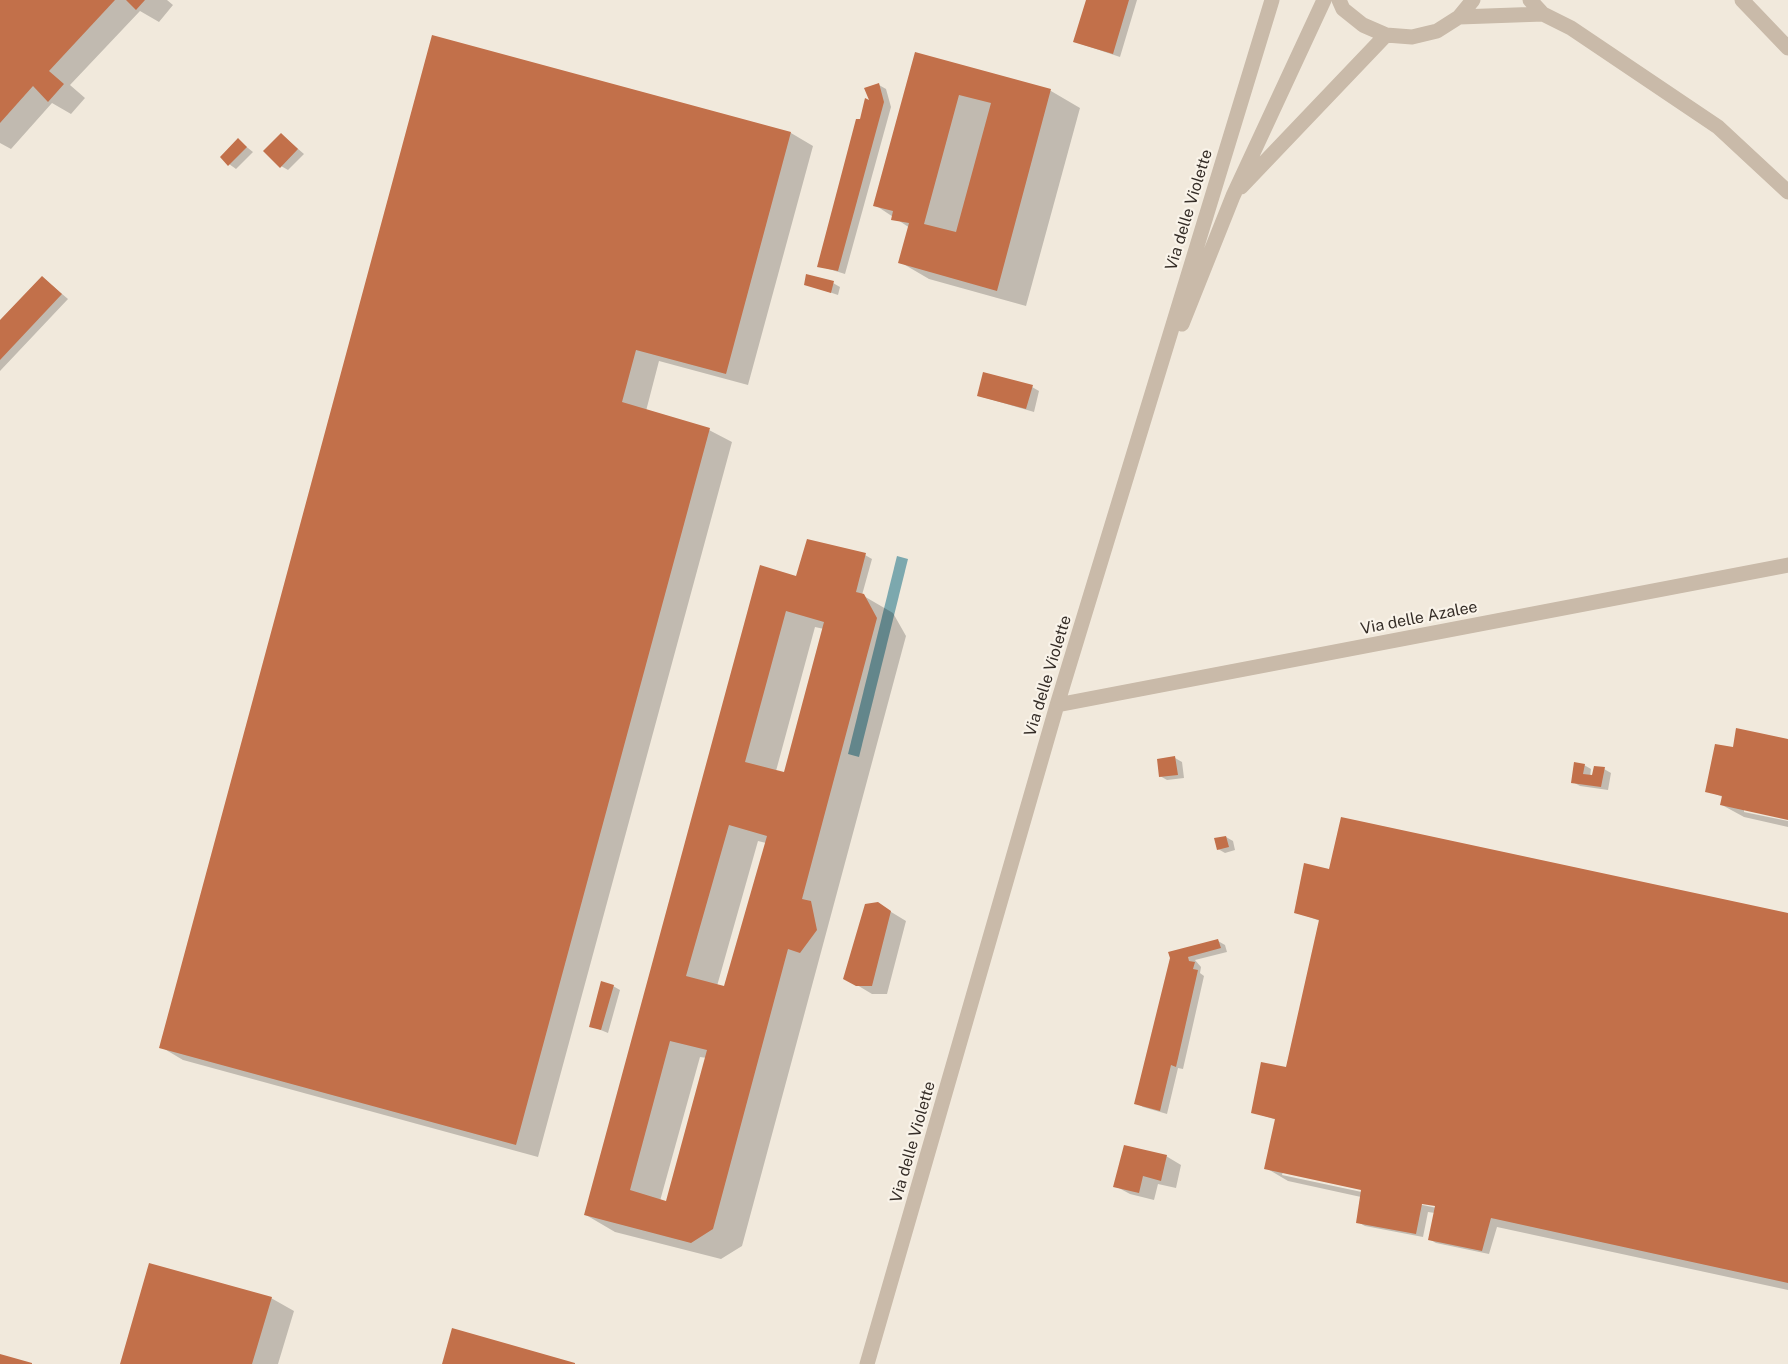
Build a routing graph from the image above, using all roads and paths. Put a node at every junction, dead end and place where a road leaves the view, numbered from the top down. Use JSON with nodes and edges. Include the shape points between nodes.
{"nodes":[{"id":1,"x":1272,"y":0,"type":"edge"},
{"id":2,"x":1324,"y":0,"type":"edge"},
{"id":3,"x":1339,"y":0,"type":"edge"},
{"id":4,"x":1473,"y":0,"type":"edge"},
{"id":5,"x":1530,"y":0,"type":"edge"},
{"id":6,"x":1742,"y":0,"type":"edge"},
{"id":7,"x":1543,"y":14,"type":"junction"},
{"id":8,"x":1459,"y":17,"type":"junction"},
{"id":9,"x":1386,"y":35,"type":"junction"},
{"id":10,"x":1788,"y":48,"type":"edge"},
{"id":11,"x":1788,"y":192,"type":"edge"},
{"id":12,"x":1233,"y":196,"type":"junction"},
{"id":13,"x":1141,"y":430,"type":"junction"},
{"id":14,"x":1788,"y":566,"type":"edge"},
{"id":15,"x":1057,"y":705,"type":"junction"},
{"id":16,"x":867,"y":1364,"type":"edge"}],
"edges":[{"from":1,"to":13,"type":"street","name":"Via delle Violette"},
{"from":2,"to":12,"type":"street"},
{"from":3,"to":9,"type":"street","via":[[1343,9],[1363,25]]},
{"from":4,"to":8,"type":"street"},
{"from":5,"to":7,"type":"street"},
{"from":6,"to":10,"type":"street"},
{"from":7,"to":8,"type":"street"},
{"from":7,"to":11,"type":"street","via":[[1571,28],[1718,127]]},
{"from":8,"to":9,"type":"street","via":[[1429,33],[1412,37]]},
{"from":9,"to":12,"type":"street"},
{"from":12,"to":13,"type":"street"},
{"from":13,"to":15,"type":"street","name":"Via delle Violette"},
{"from":14,"to":15,"type":"street","name":"Via delle Azalee"},
{"from":15,"to":16,"type":"street","name":"Via delle Violette"}]}
